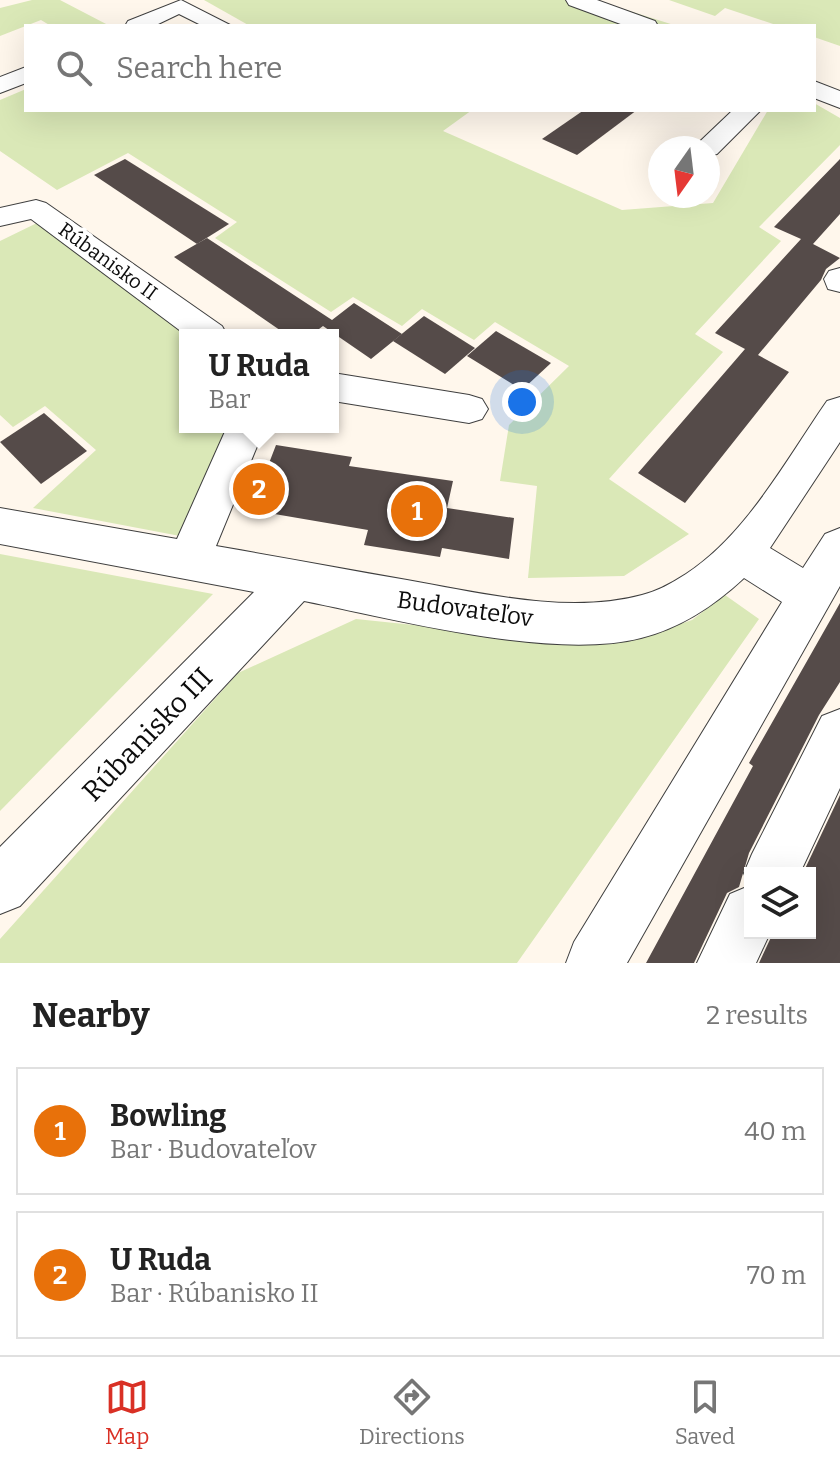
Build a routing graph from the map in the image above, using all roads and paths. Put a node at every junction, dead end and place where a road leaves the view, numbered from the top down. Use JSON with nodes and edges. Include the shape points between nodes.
{"nodes":[{"id":1,"x":577,"y":0,"type":"edge"},
{"id":2,"x":140,"y":24,"type":"edge"},
{"id":3,"x":217,"y":24,"type":"edge"},
{"id":4,"x":642,"y":24,"type":"edge"},
{"id":5,"x":24,"y":75,"type":"edge"},
{"id":6,"x":0,"y":86,"type":"edge"},
{"id":7,"x":816,"y":90,"type":"edge"},
{"id":8,"x":840,"y":100,"type":"edge"},
{"id":9,"x":746,"y":112,"type":"edge"},
{"id":10,"x":720,"y":136,"type":"edge"},
{"id":11,"x":0,"y":217,"type":"edge"},
{"id":12,"x":202,"y":329,"type":"edge"},
{"id":13,"x":339,"y":388,"type":"edge"},
{"id":14,"x":469,"y":409,"type":"dead end"},
{"id":15,"x":838,"y":418,"type":"edge"},
{"id":16,"x":243,"y":433,"type":"edge"},
{"id":17,"x":0,"y":526,"type":"edge"},
{"id":18,"x":840,"y":547,"type":"edge"},
{"id":19,"x":742,"y":553,"type":"junction"},
{"id":20,"x":188,"y":562,"type":"junction"},
{"id":21,"x":294,"y":581,"type":"junction"},
{"id":22,"x":810,"y":596,"type":"junction"},
{"id":23,"x":840,"y":734,"type":"edge"},
{"id":24,"x":774,"y":867,"type":"edge"},
{"id":25,"x":0,"y":886,"type":"edge"},
{"id":26,"x":744,"y":926,"type":"edge"},
{"id":27,"x":595,"y":963,"type":"edge"},
{"id":28,"x":726,"y":963,"type":"edge"}],
"edges":[{"from":1,"to":4,"type":"street"},
{"from":2,"to":3,"type":"street","via":[[179,6]]},
{"from":5,"to":6,"type":"street"},
{"from":7,"to":8,"type":"street"},
{"from":9,"to":10,"type":"street"},
{"from":11,"to":12,"type":"street","name":"Rúbanisko II","via":[[36,209]]},
{"from":13,"to":14,"type":"street"},
{"from":15,"to":19,"type":"street","name":"Budovateľov"},
{"from":16,"to":20,"type":"street"},
{"from":17,"to":20,"type":"street","name":"Budovateľov"},
{"from":18,"to":22,"type":"street"},
{"from":19,"to":21,"type":"street","name":"Budovateľov","via":[[710,586],[673,608],[599,621],[540,621],[470,612]]},
{"from":19,"to":22,"type":"street"},
{"from":20,"to":21,"type":"street","name":"Budovateľov"},
{"from":21,"to":25,"type":"street","name":"Rúbanisko III"},
{"from":22,"to":27,"type":"street"},
{"from":23,"to":24,"type":"street"},
{"from":26,"to":28,"type":"street"}]}
